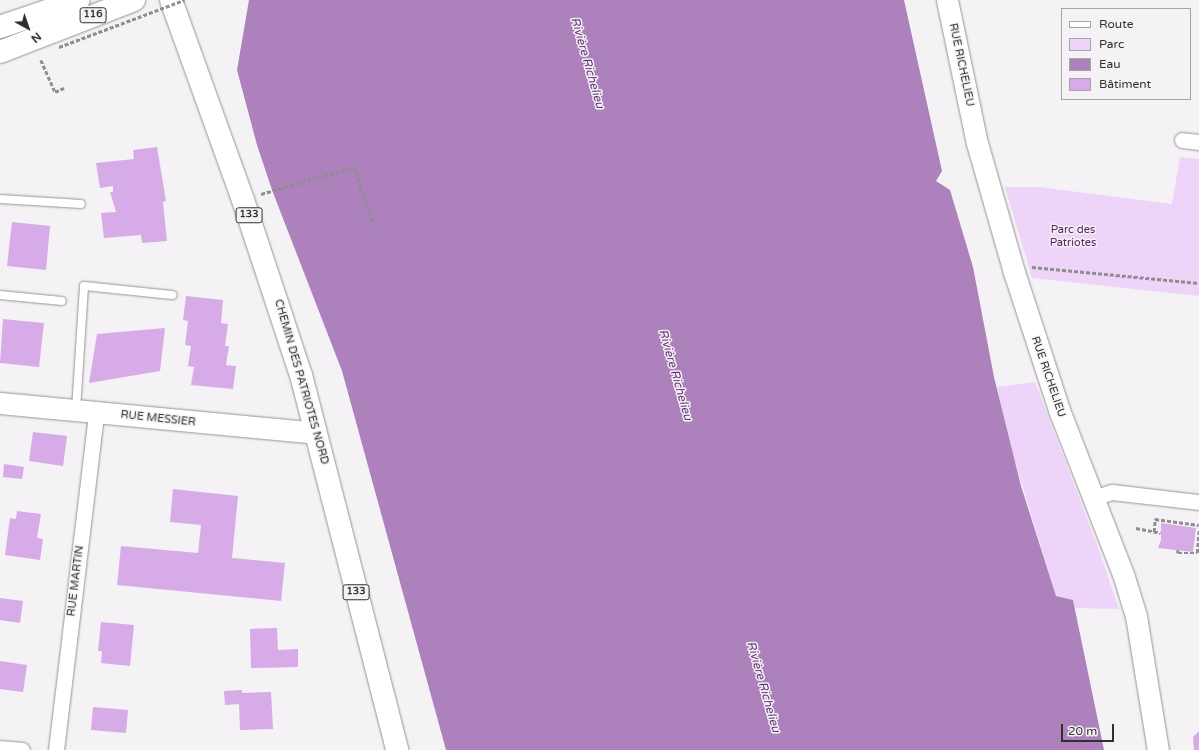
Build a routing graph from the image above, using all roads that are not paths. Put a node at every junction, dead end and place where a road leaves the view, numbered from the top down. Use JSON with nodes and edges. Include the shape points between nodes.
{"nodes":[{"id":1,"x":79,"y":0,"type":"edge"},
{"id":2,"x":134,"y":0,"type":"edge"},
{"id":3,"x":171,"y":0,"type":"edge"},
{"id":4,"x":947,"y":0,"type":"edge"},
{"id":5,"x":0,"y":27,"type":"edge"},
{"id":6,"x":52,"y":30,"type":"junction"},
{"id":7,"x":0,"y":52,"type":"edge"},
{"id":8,"x":1182,"y":140,"type":"dead end"},
{"id":9,"x":1199,"y":142,"type":"edge"},
{"id":10,"x":0,"y":199,"type":"edge"},
{"id":11,"x":81,"y":204,"type":"dead end"},
{"id":12,"x":0,"y":295,"type":"edge"},
{"id":13,"x":173,"y":295,"type":"dead end"},
{"id":14,"x":62,"y":301,"type":"dead end"},
{"id":15,"x":0,"y":402,"type":"edge"},
{"id":16,"x":86,"y":412,"type":"junction"},
{"id":17,"x":316,"y":433,"type":"junction"},
{"id":18,"x":1094,"y":498,"type":"junction"},
{"id":19,"x":1199,"y":502,"type":"edge"},
{"id":20,"x":0,"y":748,"type":"edge"},
{"id":21,"x":22,"y":750,"type":"edge"},
{"id":22,"x":56,"y":750,"type":"edge"},
{"id":23,"x":397,"y":750,"type":"edge"},
{"id":24,"x":1158,"y":750,"type":"edge"}],
"edges":[{"from":1,"to":6,"type":"main road","number":"116"},
{"from":2,"to":6,"type":"main road","number":"116"},
{"from":3,"to":17,"type":"main road","name":"CHEMIN DES PATRIOTES NORD","number":"133","via":[[280,306]]},
{"from":4,"to":18,"type":"main road","name":"RUE RICHELIEU","via":[[977,143],[1014,272],[1058,410]]},
{"from":5,"to":6,"type":"main road","number":"116"},
{"from":6,"to":7,"type":"main road","number":"116"},
{"from":8,"to":9,"type":"street"},
{"from":10,"to":11,"type":"lane"},
{"from":12,"to":14,"type":"lane"},
{"from":13,"to":16,"type":"lane","via":[[84,286]]},
{"from":15,"to":16,"type":"main road","name":"RUE MESSIER"},
{"from":16,"to":17,"type":"main road","name":"RUE MESSIER"},
{"from":16,"to":22,"type":"street","name":"RUE MARTIN"},
{"from":17,"to":23,"type":"main road","name":"CHEMIN DES PATRIOTES NORD","number":"133"},
{"from":18,"to":19,"type":"street","via":[[1112,492]]},
{"from":18,"to":24,"type":"main road","name":"RUE RICHELIEU","via":[[1136,616]]},
{"from":20,"to":21,"type":"street"}]}
